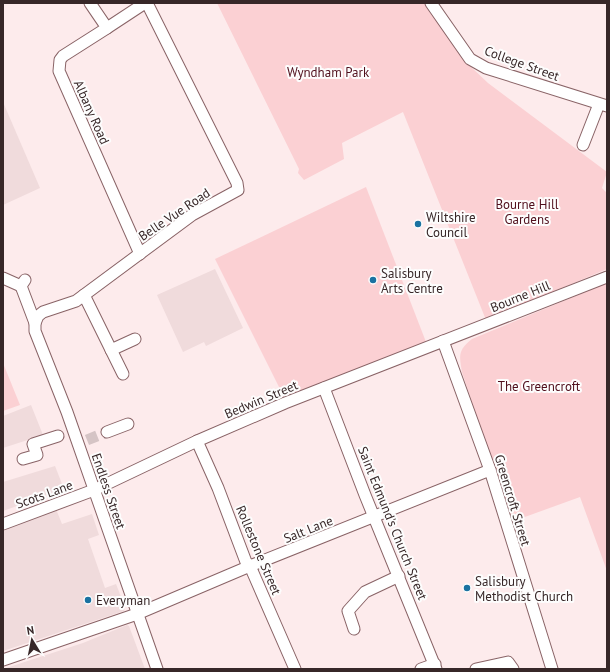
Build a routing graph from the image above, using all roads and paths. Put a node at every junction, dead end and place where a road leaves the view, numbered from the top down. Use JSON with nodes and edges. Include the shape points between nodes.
{"nodes":[{"id":1,"x":90,"y":3,"type":"edge"},
{"id":2,"x":146,"y":3,"type":"edge"},
{"id":3,"x":431,"y":3,"type":"edge"},
{"id":4,"x":107,"y":28,"type":"junction"},
{"id":5,"x":603,"y":105,"type":"edge"},
{"id":6,"x":583,"y":145,"type":"dead end"},
{"id":7,"x":140,"y":254,"type":"junction"},
{"id":8,"x":607,"y":277,"type":"edge"},
{"id":9,"x":3,"y":278,"type":"edge"},
{"id":10,"x":84,"y":295,"type":"junction"},
{"id":11,"x":35,"y":322,"type":"junction"},
{"id":12,"x":135,"y":339,"type":"dead end"},
{"id":13,"x":443,"y":341,"type":"junction"},
{"id":14,"x":111,"y":350,"type":"junction"},
{"id":15,"x":123,"y":374,"type":"dead end"},
{"id":16,"x":324,"y":388,"type":"junction"},
{"id":17,"x":128,"y":424,"type":"dead end"},
{"id":18,"x":107,"y":432,"type":"tunnel mouth"},
{"id":19,"x":66,"y":433,"type":"junction"},
{"id":20,"x":198,"y":441,"type":"junction"},
{"id":21,"x":23,"y":459,"type":"dead end"},
{"id":22,"x":490,"y":470,"type":"junction"},
{"id":23,"x":94,"y":490,"type":"junction"},
{"id":24,"x":374,"y":517,"type":"junction"},
{"id":25,"x":3,"y":524,"type":"edge"},
{"id":26,"x":250,"y":566,"type":"junction"},
{"id":27,"x":399,"y":576,"type":"junction"},
{"id":28,"x":137,"y":614,"type":"junction"},
{"id":29,"x":354,"y":629,"type":"dead end"},
{"id":30,"x":3,"y":660,"type":"edge"},
{"id":31,"x":435,"y":667,"type":"edge"},
{"id":32,"x":157,"y":669,"type":"edge"},
{"id":33,"x":295,"y":669,"type":"edge"},
{"id":34,"x":421,"y":669,"type":"edge"},
{"id":35,"x":476,"y":669,"type":"edge"},
{"id":36,"x":513,"y":669,"type":"edge"},
{"id":37,"x":552,"y":669,"type":"edge"}],
"edges":[{"from":1,"to":4,"type":"street"},
{"from":2,"to":4,"type":"street","name":"Belle Vue Road"},
{"from":2,"to":7,"type":"street","name":"Belle Vue Road","via":[[237,183],[238,190],[199,210]]},
{"from":3,"to":5,"type":"street","name":"College Street","via":[[470,59],[486,68]]},
{"from":4,"to":7,"type":"street","name":"Albany Road","via":[[63,56],[59,71]]},
{"from":5,"to":6,"type":"street"},
{"from":7,"to":10,"type":"street","name":"Belle Vue Road"},
{"from":8,"to":13,"type":"street","name":"Bourne Hill"},
{"from":9,"to":11,"type":"street","name":"Endless Street","via":[[23,283]]},
{"from":10,"to":11,"type":"street","name":"Belle Vue Road","via":[[76,301],[43,312]]},
{"from":10,"to":14,"type":"street"},
{"from":11,"to":19,"type":"street","name":"Endless Street","via":[[35,331]]},
{"from":12,"to":14,"type":"street"},
{"from":13,"to":16,"type":"street","name":"Bedwin Street"},
{"from":13,"to":22,"type":"street","name":"Greencroft Street"},
{"from":14,"to":15,"type":"street"},
{"from":16,"to":20,"type":"street","name":"Bedwin Street"},
{"from":16,"to":24,"type":"street","name":"Saint Edmund's Church Street"},
{"from":17,"to":18,"type":"street"},
{"from":19,"to":21,"type":"street","via":[[33,444],[37,455]]},
{"from":19,"to":23,"type":"street","name":"Endless Street","via":[[83,441]]},
{"from":20,"to":23,"type":"street","name":"Bedwin Street"},
{"from":20,"to":26,"type":"street","name":"Rollestone Street","via":[[246,562]]},
{"from":22,"to":24,"type":"street","name":"Salt Lane"},
{"from":22,"to":37,"type":"street","name":"Greencroft Street"},
{"from":23,"to":25,"type":"street","name":"Scots Lane"},
{"from":23,"to":28,"type":"street","name":"Endless Street"},
{"from":24,"to":26,"type":"street","name":"Salt Lane"},
{"from":24,"to":27,"type":"street","name":"Saint Edmund's Church Street"},
{"from":26,"to":28,"type":"street","name":"Salt Lane"},
{"from":26,"to":33,"type":"street","name":"Rollestone Street"},
{"from":27,"to":29,"type":"street","via":[[365,592],[354,603],[348,611]]},
{"from":27,"to":31,"type":"street","name":"Saint Edmund's Church Street"},
{"from":28,"to":30,"type":"street","name":"Salt Lane"},
{"from":28,"to":32,"type":"street","name":"Endless Street"},
{"from":31,"to":34,"type":"street"},
{"from":35,"to":36,"type":"street","via":[[508,662]]}]}
